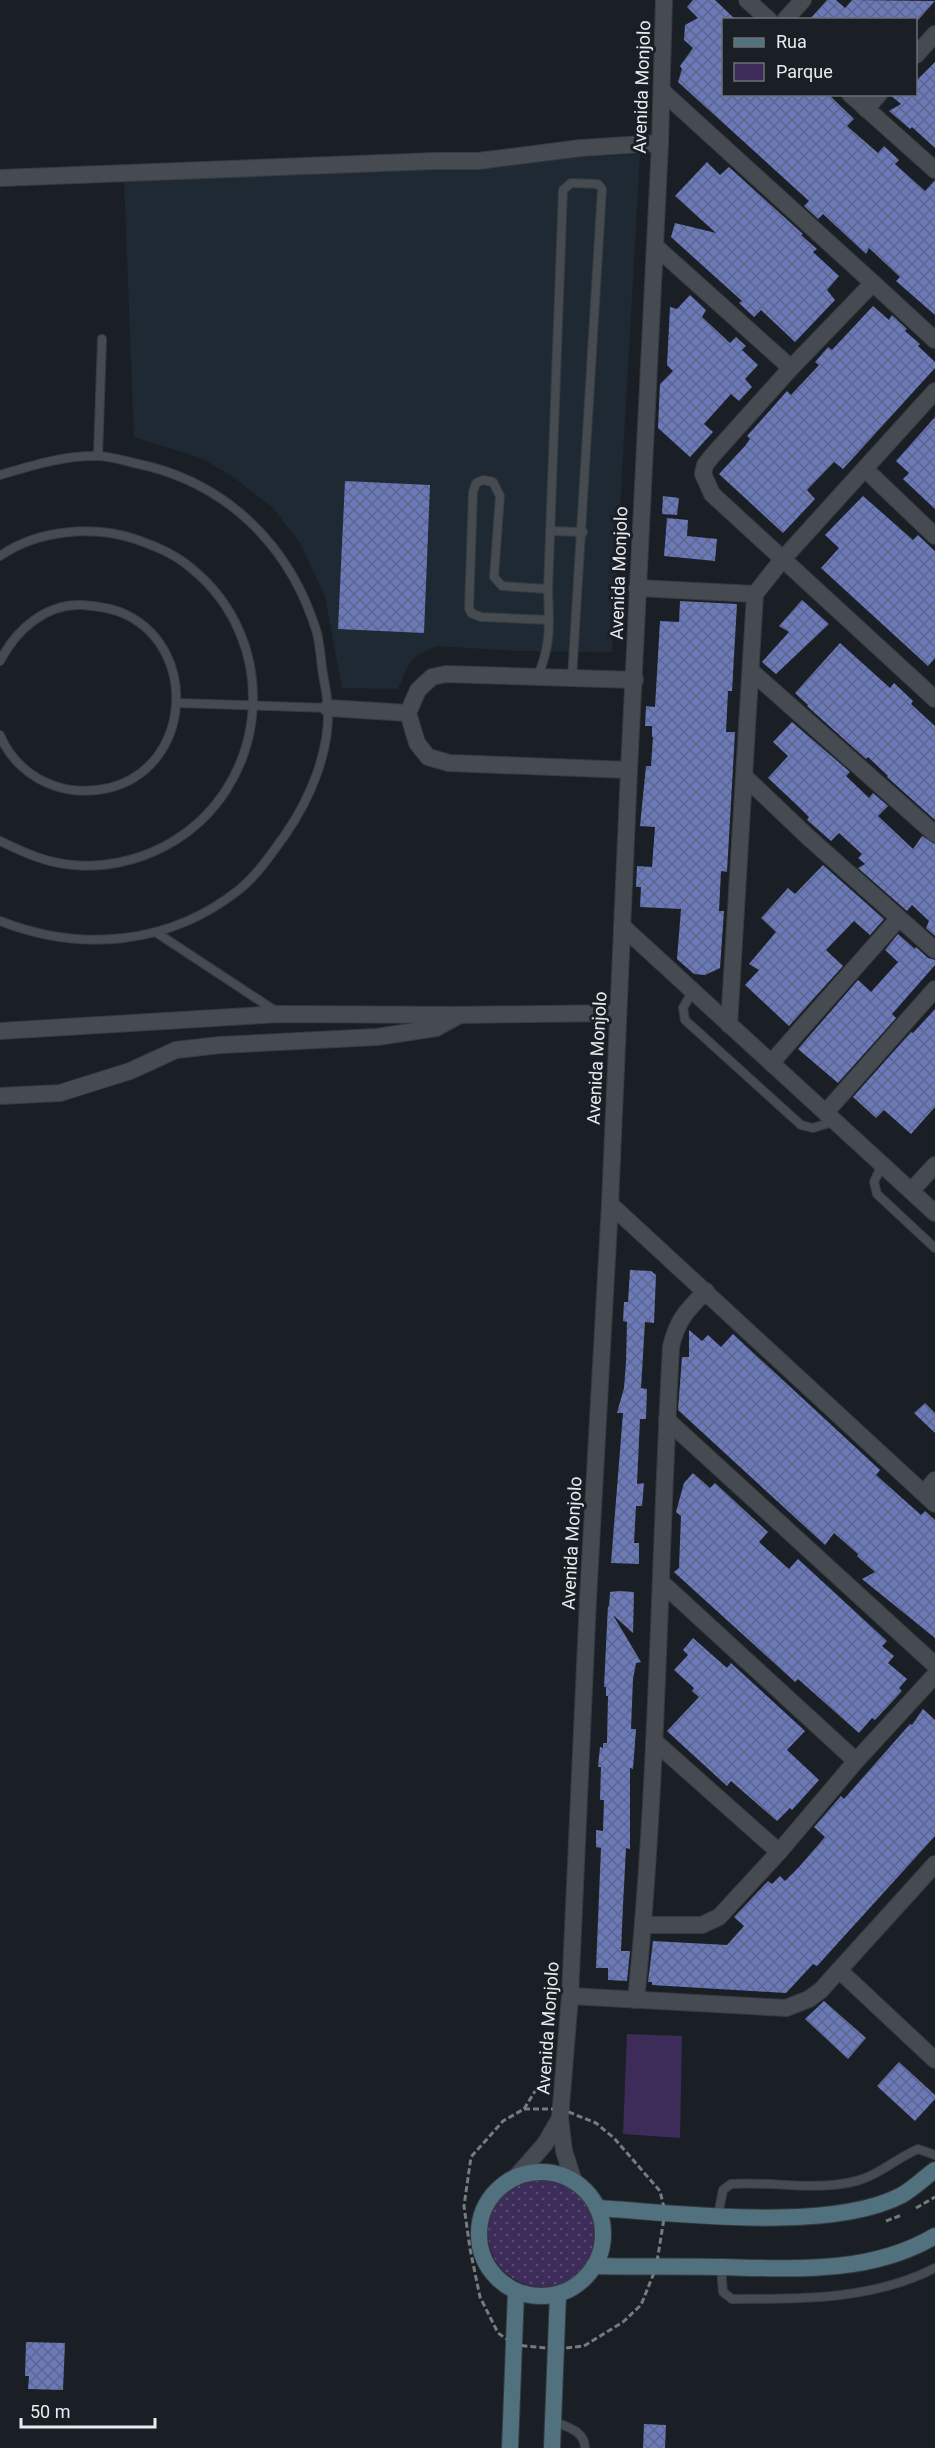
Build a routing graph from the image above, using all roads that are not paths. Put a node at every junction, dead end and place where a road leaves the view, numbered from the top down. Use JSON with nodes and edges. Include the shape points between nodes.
{"nodes":[{"id":1,"x":664,"y":0,"type":"edge"},
{"id":2,"x":747,"y":0,"type":"edge"},
{"id":3,"x":803,"y":0,"type":"edge"},
{"id":4,"x":767,"y":18,"type":"edge"},
{"id":5,"x":787,"y":18,"type":"edge"},
{"id":6,"x":935,"y":34,"type":"edge"},
{"id":7,"x":917,"y":53,"type":"edge"},
{"id":8,"x":662,"y":91,"type":"junction"},
{"id":9,"x":852,"y":96,"type":"edge"},
{"id":10,"x":877,"y":96,"type":"edge"},
{"id":11,"x":866,"y":109,"type":"junction"},
{"id":12,"x":660,"y":143,"type":"junction"},
{"id":13,"x":935,"y":170,"type":"edge"},
{"id":14,"x":0,"y":178,"type":"edge"},
{"id":15,"x":655,"y":246,"type":"junction"},
{"id":16,"x":873,"y":283,"type":"junction"},
{"id":17,"x":102,"y":339,"type":"dead end"},
{"id":18,"x":935,"y":340,"type":"edge"},
{"id":19,"x":791,"y":368,"type":"junction"},
{"id":20,"x":935,"y":391,"type":"edge"},
{"id":21,"x":98,"y":456,"type":"junction"},
{"id":22,"x":866,"y":470,"type":"junction"},
{"id":23,"x":0,"y":475,"type":"edge"},
{"id":24,"x":550,"y":531,"type":"junction"},
{"id":25,"x":583,"y":532,"type":"junction"},
{"id":26,"x":935,"y":536,"type":"edge"},
{"id":27,"x":0,"y":556,"type":"edge"},
{"id":28,"x":782,"y":560,"type":"junction"},
{"id":29,"x":637,"y":588,"type":"junction"},
{"id":30,"x":548,"y":589,"type":"junction"},
{"id":31,"x":755,"y":594,"type":"junction"},
{"id":32,"x":549,"y":620,"type":"junction"},
{"id":33,"x":0,"y":661,"type":"edge"},
{"id":34,"x":751,"y":671,"type":"junction"},
{"id":35,"x":537,"y":677,"type":"junction"},
{"id":36,"x":572,"y":678,"type":"junction"},
{"id":37,"x":635,"y":680,"type":"junction"},
{"id":38,"x":935,"y":699,"type":"edge"},
{"id":39,"x":178,"y":703,"type":"junction"},
{"id":40,"x":254,"y":705,"type":"junction"},
{"id":41,"x":328,"y":708,"type":"junction"},
{"id":42,"x":408,"y":713,"type":"junction"},
{"id":43,"x":0,"y":735,"type":"edge"},
{"id":44,"x":629,"y":770,"type":"junction"},
{"id":45,"x":745,"y":777,"type":"junction"},
{"id":46,"x":935,"y":834,"type":"edge"},
{"id":47,"x":0,"y":841,"type":"edge"},
{"id":48,"x":898,"y":918,"type":"junction"},
{"id":49,"x":0,"y":921,"type":"edge"},
{"id":50,"x":622,"y":926,"type":"junction"},
{"id":51,"x":157,"y":933,"type":"junction"},
{"id":52,"x":935,"y":950,"type":"edge"},
{"id":53,"x":935,"y":989,"type":"edge"},
{"id":54,"x":692,"y":992,"type":"junction"},
{"id":55,"x":618,"y":1013,"type":"junction"},
{"id":56,"x":280,"y":1014,"type":"junction"},
{"id":57,"x":458,"y":1015,"type":"junction"},
{"id":58,"x":729,"y":1025,"type":"junction"},
{"id":59,"x":0,"y":1031,"type":"edge"},
{"id":60,"x":771,"y":1063,"type":"junction"},
{"id":61,"x":0,"y":1096,"type":"edge"},
{"id":62,"x":830,"y":1116,"type":"junction"},
{"id":63,"x":882,"y":1165,"type":"junction"},
{"id":64,"x":935,"y":1165,"type":"edge"},
{"id":65,"x":910,"y":1191,"type":"junction"},
{"id":66,"x":610,"y":1204,"type":"junction"},
{"id":67,"x":935,"y":1213,"type":"edge"},
{"id":68,"x":935,"y":1248,"type":"edge"},
{"id":69,"x":706,"y":1291,"type":"junction"},
{"id":70,"x":667,"y":1420,"type":"junction"},
{"id":71,"x":931,"y":1492,"type":"edge"},
{"id":72,"x":661,"y":1582,"type":"junction"},
{"id":73,"x":935,"y":1665,"type":"edge"},
{"id":74,"x":935,"y":1675,"type":"edge"},
{"id":75,"x":654,"y":1741,"type":"junction"},
{"id":76,"x":856,"y":1761,"type":"junction"},
{"id":77,"x":779,"y":1852,"type":"junction"},
{"id":78,"x":935,"y":1864,"type":"edge"},
{"id":79,"x":644,"y":1924,"type":"junction"},
{"id":80,"x":840,"y":1971,"type":"junction"},
{"id":81,"x":570,"y":1996,"type":"junction"},
{"id":82,"x":636,"y":2000,"type":"junction"},
{"id":83,"x":935,"y":2060,"type":"edge"},
{"id":84,"x":561,"y":2113,"type":"junction"},
{"id":85,"x":935,"y":2155,"type":"edge"},
{"id":86,"x":935,"y":2170,"type":"edge"},
{"id":87,"x":515,"y":2178,"type":"junction"},
{"id":88,"x":574,"y":2182,"type":"junction"},
{"id":89,"x":597,"y":2208,"type":"junction"},
{"id":90,"x":718,"y":2215,"type":"junction"},
{"id":91,"x":935,"y":2236,"type":"edge"},
{"id":92,"x":594,"y":2266,"type":"junction"},
{"id":93,"x":721,"y":2267,"type":"junction"},
{"id":94,"x":935,"y":2268,"type":"edge"},
{"id":95,"x":516,"y":2291,"type":"junction"},
{"id":96,"x":558,"y":2294,"type":"junction"},
{"id":97,"x":554,"y":2421,"type":"junction"},
{"id":98,"x":510,"y":2448,"type":"edge"},
{"id":99,"x":552,"y":2448,"type":"edge"},
{"id":100,"x":585,"y":2448,"type":"edge"}],
"edges":[{"from":1,"to":8,"type":"street","name":"Avenida Monjolo"},
{"from":2,"to":4,"type":"street"},
{"from":3,"to":5,"type":"street"},
{"from":6,"to":7,"type":"street"},
{"from":8,"to":12,"type":"street","name":"Avenida Monjolo"},
{"from":8,"to":16,"type":"street"},
{"from":9,"to":11,"type":"street"},
{"from":10,"to":11,"type":"street"},
{"from":11,"to":13,"type":"street"},
{"from":12,"to":14,"type":"street","via":[[478,161]]},
{"from":12,"to":15,"type":"street","name":"Avenida Monjolo"},
{"from":15,"to":19,"type":"street"},
{"from":15,"to":29,"type":"street","name":"Avenida Monjolo"},
{"from":16,"to":18,"type":"street"},
{"from":16,"to":19,"type":"street"},
{"from":17,"to":21,"type":"lane"},
{"from":19,"to":28,"type":"street","via":[[712,456],[703,474],[712,494]]},
{"from":20,"to":22,"type":"street"},
{"from":21,"to":23,"type":"lane"},
{"from":21,"to":41,"type":"lane","via":[[160,468],[197,484],[224,499],[258,529],[282,556],[303,596],[317,634]]},
{"from":22,"to":26,"type":"street"},
{"from":22,"to":28,"type":"street"},
{"from":24,"to":25,"type":"lane"},
{"from":24,"to":25,"type":"lane","via":[[563,190],[571,183],[598,184],[602,189]]},
{"from":24,"to":30,"type":"lane"},
{"from":25,"to":36,"type":"lane"},
{"from":27,"to":40,"type":"lane","via":[[44,536],[82,531],[121,534],[158,547],[191,568],[218,595],[239,629],[251,666]]},
{"from":28,"to":31,"type":"street"},
{"from":28,"to":38,"type":"street"},
{"from":29,"to":31,"type":"street"},
{"from":29,"to":37,"type":"street","name":"Avenida Monjolo"},
{"from":30,"to":32,"type":"lane"},
{"from":30,"to":32,"type":"lane","via":[[502,586],[496,582],[500,496],[493,482],[476,483],[471,613],[482,617]]},
{"from":31,"to":34,"type":"street"},
{"from":32,"to":35,"type":"lane","via":[[549,645]]},
{"from":33,"to":39,"type":"lane","via":[[27,625],[50,611],[76,605],[102,607],[127,615],[149,631],[165,652],[175,677]]},
{"from":34,"to":45,"type":"street"},
{"from":34,"to":46,"type":"street"},
{"from":35,"to":36,"type":"street"},
{"from":35,"to":42,"type":"street","via":[[432,677],[418,690]]},
{"from":36,"to":37,"type":"street"},
{"from":37,"to":44,"type":"street","name":"Avenida Monjolo"},
{"from":39,"to":40,"type":"lane"},
{"from":39,"to":43,"type":"lane","via":[[173,730],[161,753],[142,772],[119,785],[93,792],[67,790],[42,781],[20,766]]},
{"from":40,"to":41,"type":"lane"},
{"from":40,"to":47,"type":"lane","via":[[248,743],[234,779],[212,811],[183,837],[148,855],[111,864],[72,865],[34,857]]},
{"from":41,"to":42,"type":"street"},
{"from":41,"to":51,"type":"lane","via":[[323,753],[309,794],[268,859],[240,888],[201,914]]},
{"from":42,"to":44,"type":"street","via":[[417,743],[428,757],[449,763]]},
{"from":44,"to":50,"type":"street","name":"Avenida Monjolo"},
{"from":45,"to":48,"type":"street"},
{"from":45,"to":58,"type":"street"},
{"from":48,"to":52,"type":"street"},
{"from":48,"to":60,"type":"street"},
{"from":49,"to":51,"type":"lane","via":[[29,932],[78,941]]},
{"from":50,"to":54,"type":"street"},
{"from":50,"to":55,"type":"street","name":"Avenida Monjolo"},
{"from":51,"to":56,"type":"lane"},
{"from":53,"to":62,"type":"street"},
{"from":54,"to":58,"type":"street"},
{"from":54,"to":62,"type":"lane","via":[[683,1008],[685,1020],[801,1125],[813,1128]]},
{"from":55,"to":57,"type":"street"},
{"from":55,"to":66,"type":"street","name":"Avenida Monjolo"},
{"from":56,"to":57,"type":"street"},
{"from":56,"to":59,"type":"street"},
{"from":57,"to":61,"type":"street","via":[[436,1028],[377,1037],[176,1050],[130,1071],[60,1094]]},
{"from":58,"to":60,"type":"street"},
{"from":60,"to":62,"type":"street"},
{"from":62,"to":63,"type":"street"},
{"from":63,"to":65,"type":"street"},
{"from":63,"to":68,"type":"lane","via":[[874,1182],[877,1194]]},
{"from":64,"to":65,"type":"street"},
{"from":65,"to":67,"type":"street"},
{"from":66,"to":69,"type":"street"},
{"from":66,"to":81,"type":"street","name":"Avenida Monjolo"},
{"from":69,"to":70,"type":"street","via":[[675,1329]]},
{"from":69,"to":71,"type":"street"},
{"from":70,"to":72,"type":"street"},
{"from":70,"to":73,"type":"street"},
{"from":72,"to":75,"type":"street"},
{"from":72,"to":76,"type":"street"},
{"from":74,"to":76,"type":"street"},
{"from":75,"to":77,"type":"street"},
{"from":75,"to":79,"type":"street"},
{"from":76,"to":77,"type":"street"},
{"from":77,"to":79,"type":"street","via":[[711,1922]]},
{"from":78,"to":80,"type":"street"},
{"from":79,"to":82,"type":"street"},
{"from":80,"to":82,"type":"street","via":[[809,1999],[786,2008]]},
{"from":80,"to":83,"type":"street"},
{"from":81,"to":82,"type":"street"},
{"from":81,"to":84,"type":"street","name":"Avenida Monjolo"},
{"from":84,"to":87,"type":"street","name":"Avenida Monjolo","via":[[545,2144]]},
{"from":84,"to":88,"type":"street","name":"Avenida Monjolo","via":[[564,2151]]},
{"from":85,"to":90,"type":"lane","via":[[918,2149],[879,2173],[852,2182],[800,2187],[731,2184],[723,2190]]},
{"from":86,"to":90,"type":"main road","via":[[903,2194],[874,2206],[822,2216]]},
{"from":87,"to":88,"type":"main road","via":[[535,2172],[555,2174]]},
{"from":87,"to":95,"type":"main road","via":[[500,2187],[489,2201],[481,2217],[479,2234],[489,2268]]},
{"from":88,"to":89,"type":"main road"},
{"from":89,"to":90,"type":"main road"},
{"from":89,"to":92,"type":"main road","via":[[603,2237]]},
{"from":91,"to":93,"type":"main road","via":[[896,2254],[849,2265],[793,2269]]},
{"from":92,"to":93,"type":"main road"},
{"from":92,"to":96,"type":"main road","via":[[585,2278]]},
{"from":93,"to":94,"type":"lane","via":[[723,2292],[732,2299],[809,2299],[867,2291]]},
{"from":95,"to":96,"type":"main road","via":[[537,2296]]},
{"from":95,"to":98,"type":"main road"},
{"from":96,"to":97,"type":"main road"},
{"from":97,"to":99,"type":"main road"},
{"from":97,"to":100,"type":"lane","via":[[583,2437]]}]}
